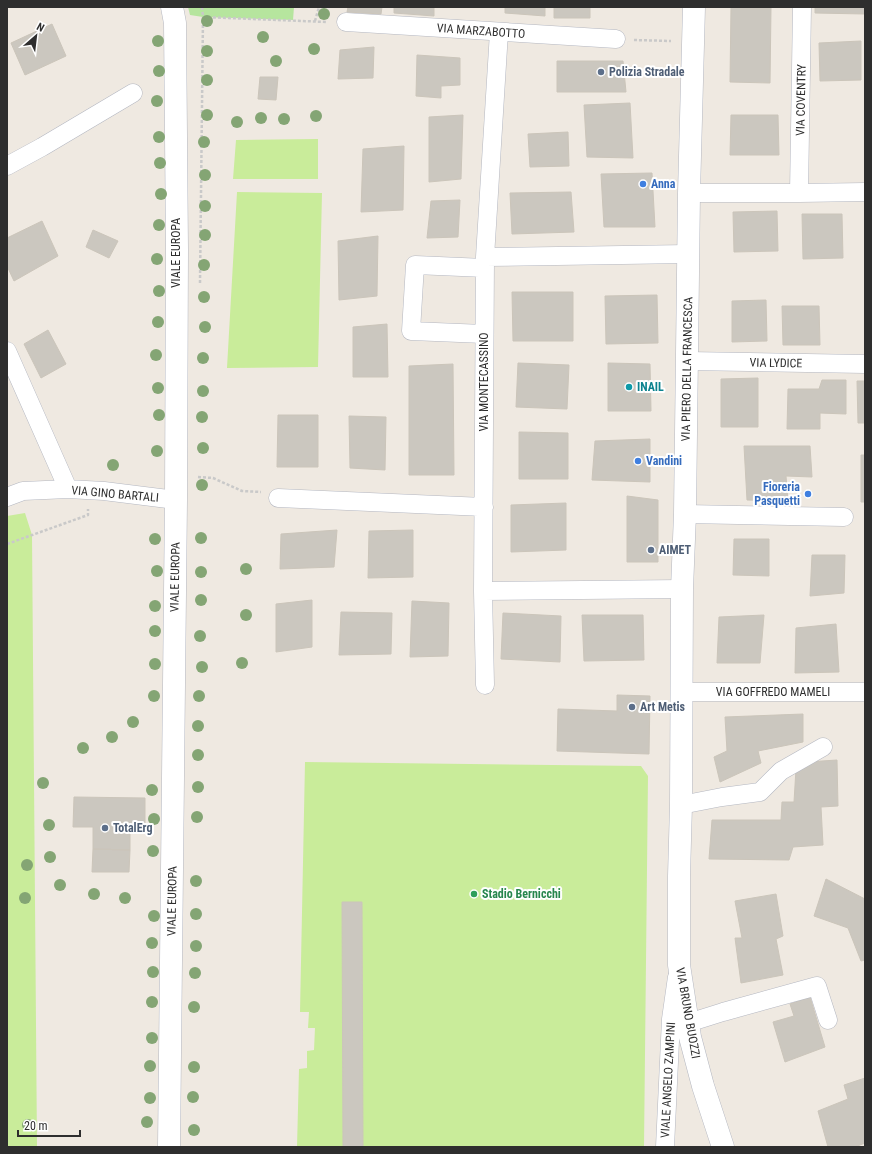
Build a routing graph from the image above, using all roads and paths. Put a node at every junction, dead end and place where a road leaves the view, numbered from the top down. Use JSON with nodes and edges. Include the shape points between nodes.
{"nodes":[{"id":1,"x":172,"y":7,"type":"edge"},
{"id":2,"x":202,"y":7,"type":"edge"},
{"id":3,"x":319,"y":7,"type":"edge"},
{"id":4,"x":694,"y":7,"type":"edge"},
{"id":5,"x":802,"y":7,"type":"edge"},
{"id":6,"x":315,"y":21,"type":"junction"},
{"id":7,"x":346,"y":22,"type":"joint"},
{"id":8,"x":500,"y":32,"type":"junction"},
{"id":9,"x":616,"y":39,"type":"joint"},
{"id":10,"x":694,"y":42,"type":"junction"},
{"id":11,"x":133,"y":93,"type":"dead end"},
{"id":12,"x":7,"y":166,"type":"edge"},
{"id":13,"x":865,"y":192,"type":"edge"},
{"id":14,"x":689,"y":193,"type":"junction"},
{"id":15,"x":799,"y":193,"type":"junction"},
{"id":16,"x":688,"y":254,"type":"junction"},
{"id":17,"x":485,"y":262,"type":"junction"},
{"id":18,"x":484,"y":334,"type":"junction"},
{"id":19,"x":7,"y":351,"type":"edge"},
{"id":20,"x":687,"y":361,"type":"junction"},
{"id":21,"x":865,"y":364,"type":"edge"},
{"id":22,"x":198,"y":476,"type":"dead end"},
{"id":23,"x":68,"y":489,"type":"junction"},
{"id":24,"x":87,"y":490,"type":"junction"},
{"id":25,"x":7,"y":497,"type":"edge"},
{"id":26,"x":278,"y":498,"type":"joint"},
{"id":27,"x":176,"y":500,"type":"junction"},
{"id":28,"x":484,"y":507,"type":"junction"},
{"id":29,"x":685,"y":514,"type":"junction"},
{"id":30,"x":844,"y":517,"type":"dead end"},
{"id":31,"x":7,"y":544,"type":"edge"},
{"id":32,"x":682,"y":589,"type":"junction"},
{"id":33,"x":483,"y":591,"type":"junction"},
{"id":34,"x":485,"y":685,"type":"dead end"},
{"id":35,"x":682,"y":692,"type":"junction"},
{"id":36,"x":865,"y":692,"type":"edge"},
{"id":37,"x":823,"y":747,"type":"dead end"},
{"id":38,"x":681,"y":805,"type":"junction"},
{"id":39,"x":679,"y":876,"type":"joint"},
{"id":40,"x":679,"y":965,"type":"junction"},
{"id":41,"x":828,"y":1020,"type":"dead end"},
{"id":42,"x":688,"y":1023,"type":"junction"},
{"id":43,"x":169,"y":1147,"type":"edge"},
{"id":44,"x":665,"y":1147,"type":"edge"},
{"id":45,"x":723,"y":1147,"type":"edge"}],
"edges":[{"from":1,"to":27,"type":"main road","name":"VIALE EUROPA","via":[[175,23],[177,234]]},
{"from":2,"to":6,"type":"path","via":[[203,17]]},
{"from":3,"to":6,"type":"path"},
{"from":4,"to":10,"type":"main road","name":"VIA PIERO DELLA FRANCESCA"},
{"from":5,"to":15,"type":"street","name":"VIA COVENTRY"},
{"from":6,"to":7,"type":"path"},
{"from":7,"to":8,"type":"street","name":"VIA MARZABOTTO"},
{"from":8,"to":9,"type":"street","name":"VIA MARZABOTTO"},
{"from":8,"to":17,"type":"street","name":"VIA MONTECASSINO"},
{"from":9,"to":10,"type":"path"},
{"from":10,"to":14,"type":"main road","name":"VIA PIERO DELLA FRANCESCA"},
{"from":11,"to":12,"type":"street"},
{"from":13,"to":15,"type":"street"},
{"from":14,"to":15,"type":"street"},
{"from":14,"to":16,"type":"main road","name":"VIA PIERO DELLA FRANCESCA"},
{"from":16,"to":17,"type":"street"},
{"from":16,"to":20,"type":"main road","name":"VIA PIERO DELLA FRANCESCA"},
{"from":17,"to":18,"type":"street","name":"VIA MONTECASSINO"},
{"from":17,"to":18,"type":"street","via":[[415,265],[411,332]]},
{"from":18,"to":28,"type":"street","name":"VIA MONTECASSINO"},
{"from":19,"to":23,"type":"street"},
{"from":20,"to":21,"type":"street","name":"VIA LYDICE"},
{"from":20,"to":29,"type":"main road","name":"VIA PIERO DELLA FRANCESCA"},
{"from":22,"to":26,"type":"path","via":[[213,478],[242,491],[264,492]]},
{"from":23,"to":24,"type":"street","name":"VIA GINO BARTALI"},
{"from":23,"to":25,"type":"street","name":"VIA GINO BARTALI","via":[[23,491]]},
{"from":24,"to":27,"type":"street","name":"VIA GINO BARTALI"},
{"from":24,"to":31,"type":"path","via":[[88,515]]},
{"from":26,"to":28,"type":"street"},
{"from":27,"to":43,"type":"main road","name":"VIALE EUROPA"},
{"from":28,"to":33,"type":"street","name":"VIA MONTECASSINO"},
{"from":29,"to":30,"type":"street"},
{"from":29,"to":32,"type":"main road","name":"VIA PIERO DELLA FRANCESCA"},
{"from":32,"to":33,"type":"street"},
{"from":32,"to":35,"type":"main road","name":"VIA PIERO DELLA FRANCESCA"},
{"from":33,"to":34,"type":"street","name":"VIA MONTECASSINO"},
{"from":35,"to":36,"type":"street","name":"VIA GOFFREDO MAMELI"},
{"from":35,"to":38,"type":"main road","name":"VIA PIERO DELLA FRANCESCA"},
{"from":37,"to":38,"type":"street","via":[[781,771],[760,792]]},
{"from":38,"to":39,"type":"main road","name":"VIA PIERO DELLA FRANCESCA"},
{"from":39,"to":40,"type":"main road","name":"VIA BRUNO BUOZZI"},
{"from":40,"to":42,"type":"main road","name":"VIA BRUNO BUOZZI"},
{"from":40,"to":44,"type":"street","name":"VIALE ANGELO ZAMPINI","via":[[670,1019]]},
{"from":41,"to":42,"type":"street","via":[[817,986]]},
{"from":42,"to":45,"type":"main road","name":"VIA BRUNO BUOZZI","via":[[703,1086]]}]}
